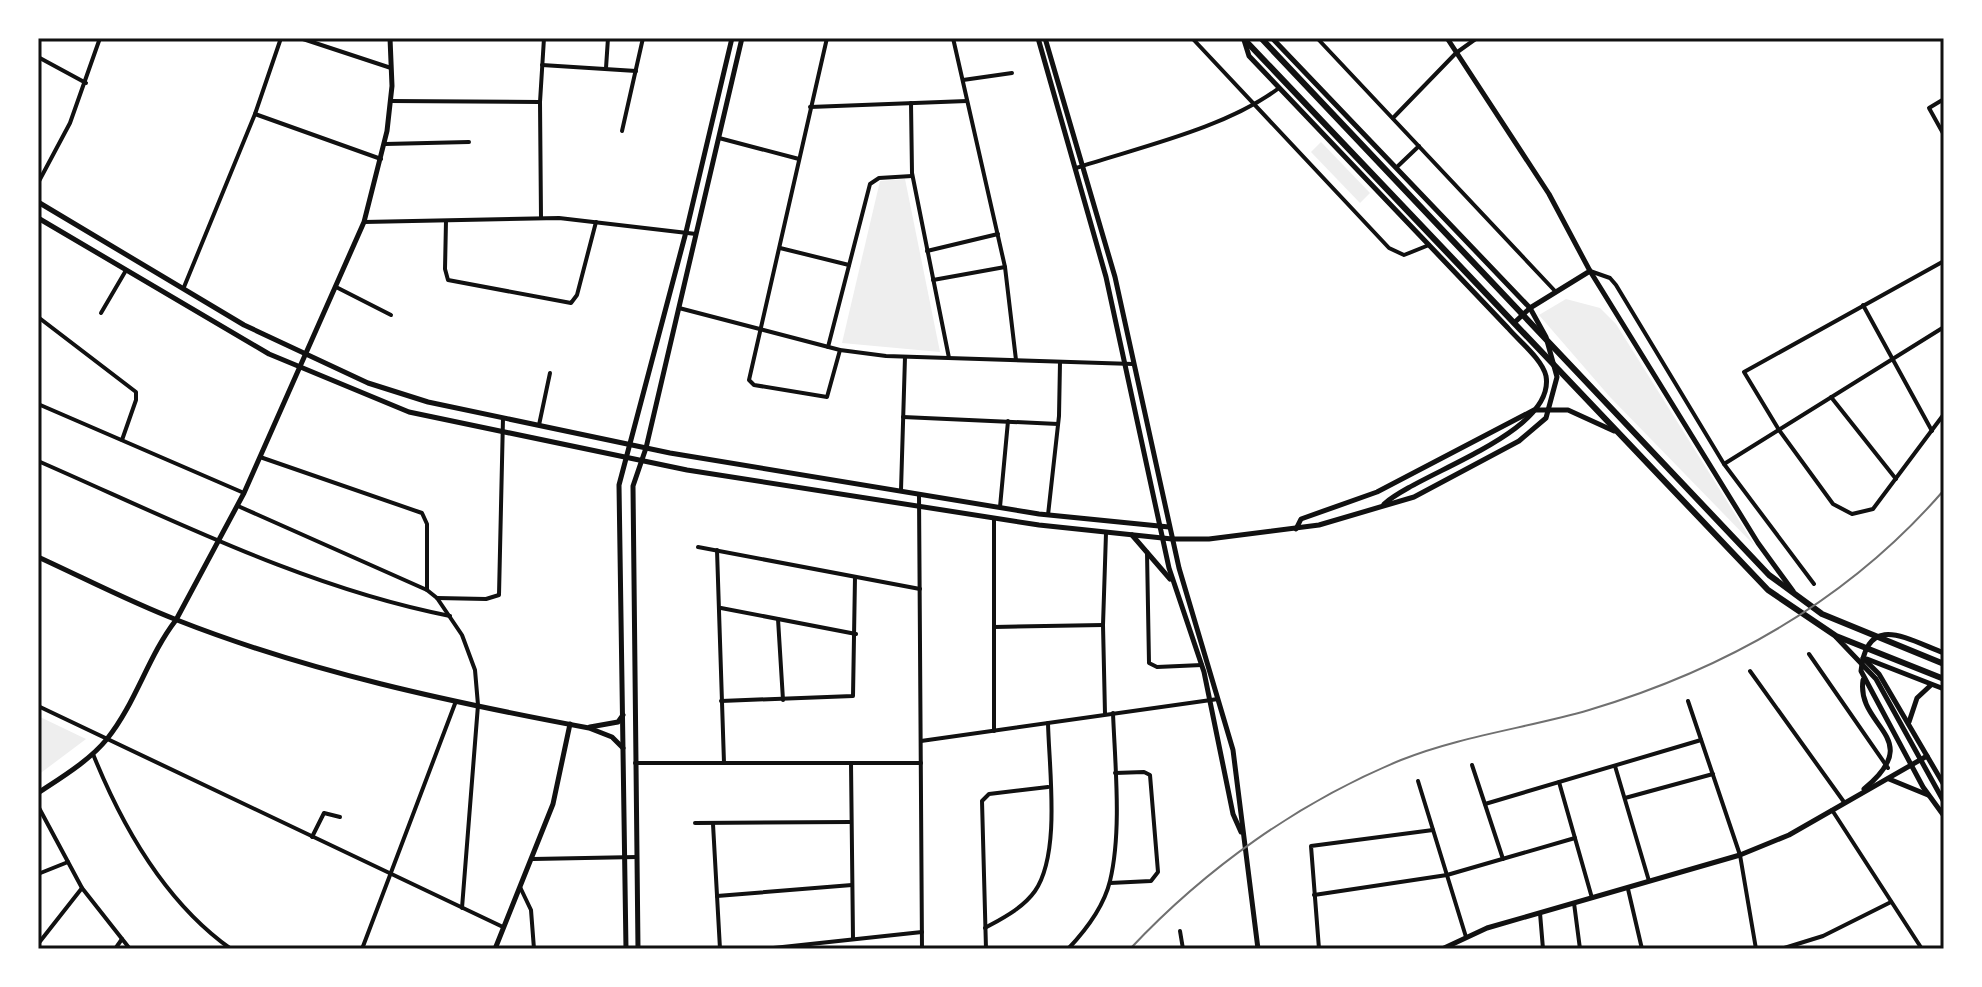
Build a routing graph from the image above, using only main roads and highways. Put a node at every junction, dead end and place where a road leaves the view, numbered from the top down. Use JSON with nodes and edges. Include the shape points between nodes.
{"nodes":[{"id":1,"x":1244,"y":39,"type":"edge"},
{"id":2,"x":1266,"y":39,"type":"edge"},
{"id":3,"x":1944,"y":664,"type":"edge"},
{"id":4,"x":1944,"y":679,"type":"edge"}],
"edges":[{"from":1,"to":4,"type":"highway","via":[[1768,590],[1836,636]]},
{"from":2,"to":3,"type":"highway","via":[[1769,575],[1822,614]]}]}
